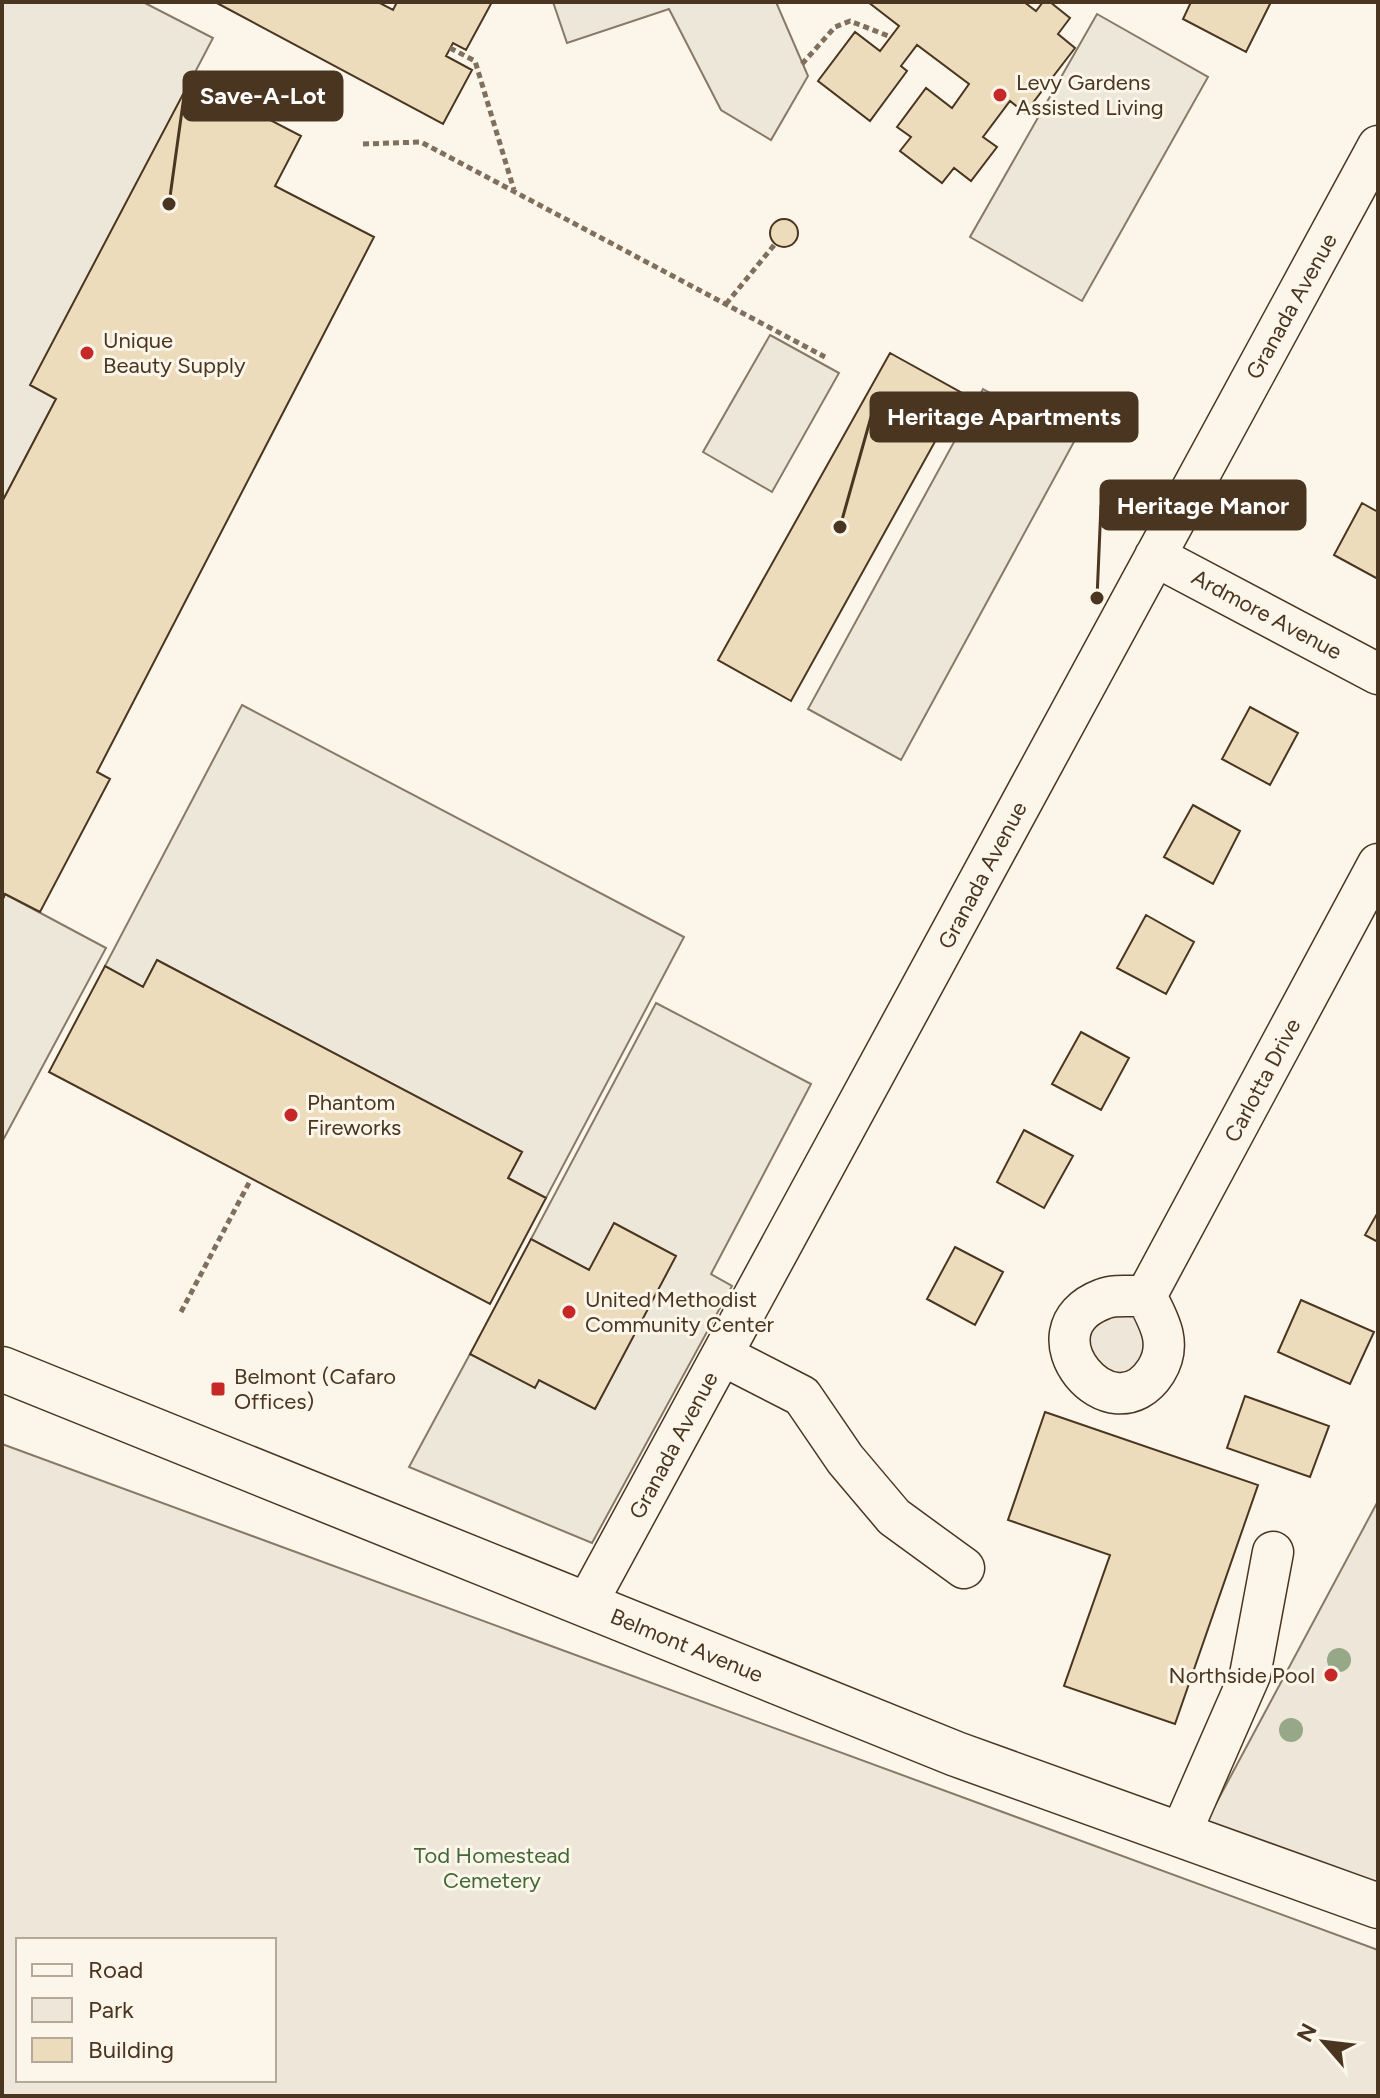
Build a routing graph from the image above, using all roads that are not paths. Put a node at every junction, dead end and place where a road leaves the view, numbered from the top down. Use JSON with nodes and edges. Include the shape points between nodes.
{"nodes":[{"id":1,"x":1378,"y":146,"type":"edge"},
{"id":2,"x":1155,"y":556,"type":"junction"},
{"id":3,"x":1378,"y":674,"type":"edge"},
{"id":4,"x":1378,"y":864,"type":"edge"},
{"id":5,"x":1146,"y":1296,"type":"dead end"},
{"id":6,"x":722,"y":1355,"type":"junction"},
{"id":7,"x":2,"y":1369,"type":"edge"},
{"id":8,"x":1273,"y":1552,"type":"dead end"},
{"id":9,"x":964,"y":1568,"type":"dead end"},
{"id":10,"x":586,"y":1605,"type":"junction"},
{"id":11,"x":1180,"y":1835,"type":"junction"},
{"id":12,"x":1378,"y":1906,"type":"edge"}],
"edges":[{"from":1,"to":2,"type":"street","name":"Granada Avenue"},
{"from":2,"to":3,"type":"street","name":"Ardmore Avenue"},
{"from":2,"to":6,"type":"street","name":"Granada Avenue"},
{"from":4,"to":5,"type":"street","name":"Carlotta Drive"},
{"from":6,"to":9,"type":"street","via":[[802,1396],[894,1517]]},
{"from":6,"to":10,"type":"street","name":"Granada Avenue"},
{"from":7,"to":10,"type":"main road","name":"Belmont Avenue"},
{"from":8,"to":11,"type":"street","via":[[1250,1675]]},
{"from":10,"to":11,"type":"main road","name":"Belmont Avenue","via":[[956,1754]]},
{"from":11,"to":12,"type":"main road","name":"Belmont Avenue"}]}
